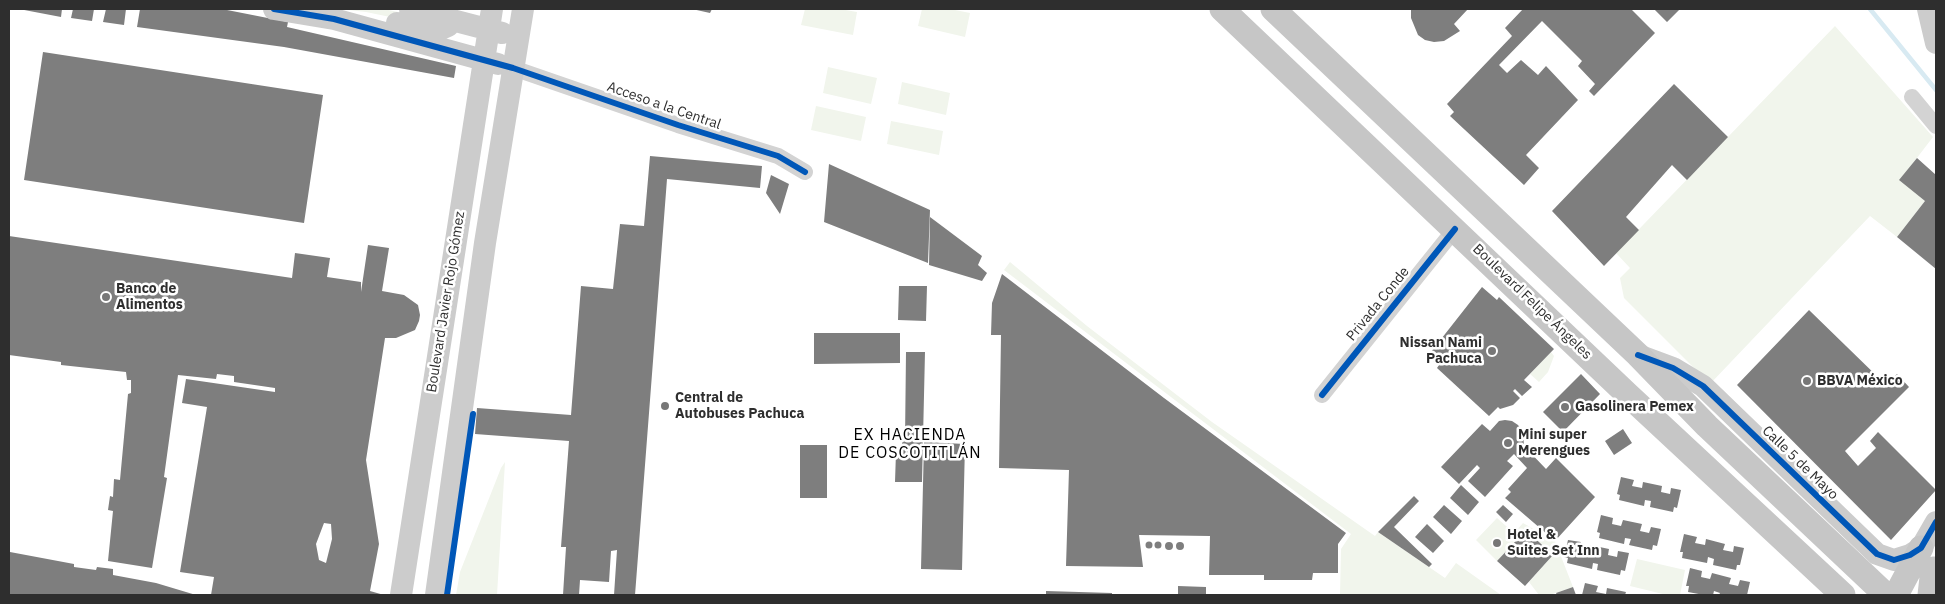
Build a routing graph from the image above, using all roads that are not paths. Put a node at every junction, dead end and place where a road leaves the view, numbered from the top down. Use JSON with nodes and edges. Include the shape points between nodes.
{"nodes":[{"id":1,"x":274,"y":9,"type":"edge"},
{"id":2,"x":523,"y":9,"type":"edge"},
{"id":3,"x":1222,"y":9,"type":"edge"},
{"id":4,"x":1273,"y":9,"type":"edge"},
{"id":5,"x":1928,"y":9,"type":"edge"},
{"id":6,"x":431,"y":12,"type":"edge"},
{"id":7,"x":490,"y":19,"type":"edge"},
{"id":8,"x":334,"y":20,"type":"junction"},
{"id":9,"x":518,"y":37,"type":"junction"},
{"id":10,"x":1936,"y":43,"type":"edge"},
{"id":11,"x":484,"y":60,"type":"junction"},
{"id":12,"x":513,"y":68,"type":"junction"},
{"id":13,"x":1912,"y":97,"type":"dead end"},
{"id":14,"x":1936,"y":126,"type":"edge"},
{"id":15,"x":806,"y":172,"type":"dead end"},
{"id":16,"x":1455,"y":229,"type":"junction"},
{"id":17,"x":1552,"y":321,"type":"junction"},
{"id":18,"x":1638,"y":356,"type":"junction"},
{"id":19,"x":1322,"y":396,"type":"dead end"},
{"id":20,"x":1708,"y":426,"type":"junction"},
{"id":21,"x":1936,"y":522,"type":"edge"},
{"id":22,"x":1930,"y":561,"type":"edge"},
{"id":23,"x":1896,"y":590,"type":"edge"},
{"id":24,"x":401,"y":595,"type":"edge"},
{"id":25,"x":436,"y":595,"type":"edge"},
{"id":26,"x":1843,"y":595,"type":"edge"},
{"id":27,"x":1930,"y":595,"type":"edge"}],
"edges":[{"from":1,"to":8,"type":"main road"},
{"from":2,"to":9,"type":"main road"},
{"from":3,"to":16,"type":"main road","name":"Boulevard Felipe Ángeles"},
{"from":4,"to":18,"type":"main road"},
{"from":5,"to":10,"type":"main road"},
{"from":6,"to":7,"type":"main road"},
{"from":6,"to":8,"type":"main road","via":[[448,26],[439,30],[375,20]]},
{"from":7,"to":9,"type":"main road"},
{"from":7,"to":11,"type":"main road","name":"Boulevard Javier Rojo Gómez"},
{"from":8,"to":11,"type":"main road"},
{"from":9,"to":12,"type":"main road"},
{"from":11,"to":12,"type":"main road"},
{"from":11,"to":24,"type":"main road","name":"Boulevard Javier Rojo Gómez"},
{"from":12,"to":15,"type":"street","name":"Acceso a la Central","via":[[670,123],[778,156]]},
{"from":12,"to":25,"type":"main road"},
{"from":13,"to":14,"type":"street"},
{"from":16,"to":17,"type":"main road","name":"Boulevard Felipe Ángeles"},
{"from":16,"to":19,"type":"street","name":"Privada Conde"},
{"from":17,"to":20,"type":"main road","via":[[1574,326],[1593,337],[1672,413],[1692,424]]},
{"from":17,"to":26,"type":"main road","name":"Boulevard Felipe Ángeles"},
{"from":18,"to":20,"type":"main road"},
{"from":18,"to":22,"type":"main road","name":"Calle 5 de Mayo","via":[[1673,368],[1703,386],[1877,554],[1894,560]]},
{"from":20,"to":23,"type":"main road"},
{"from":21,"to":22,"type":"main road"},
{"from":22,"to":23,"type":"main road"},
{"from":22,"to":27,"type":"main road"}]}
